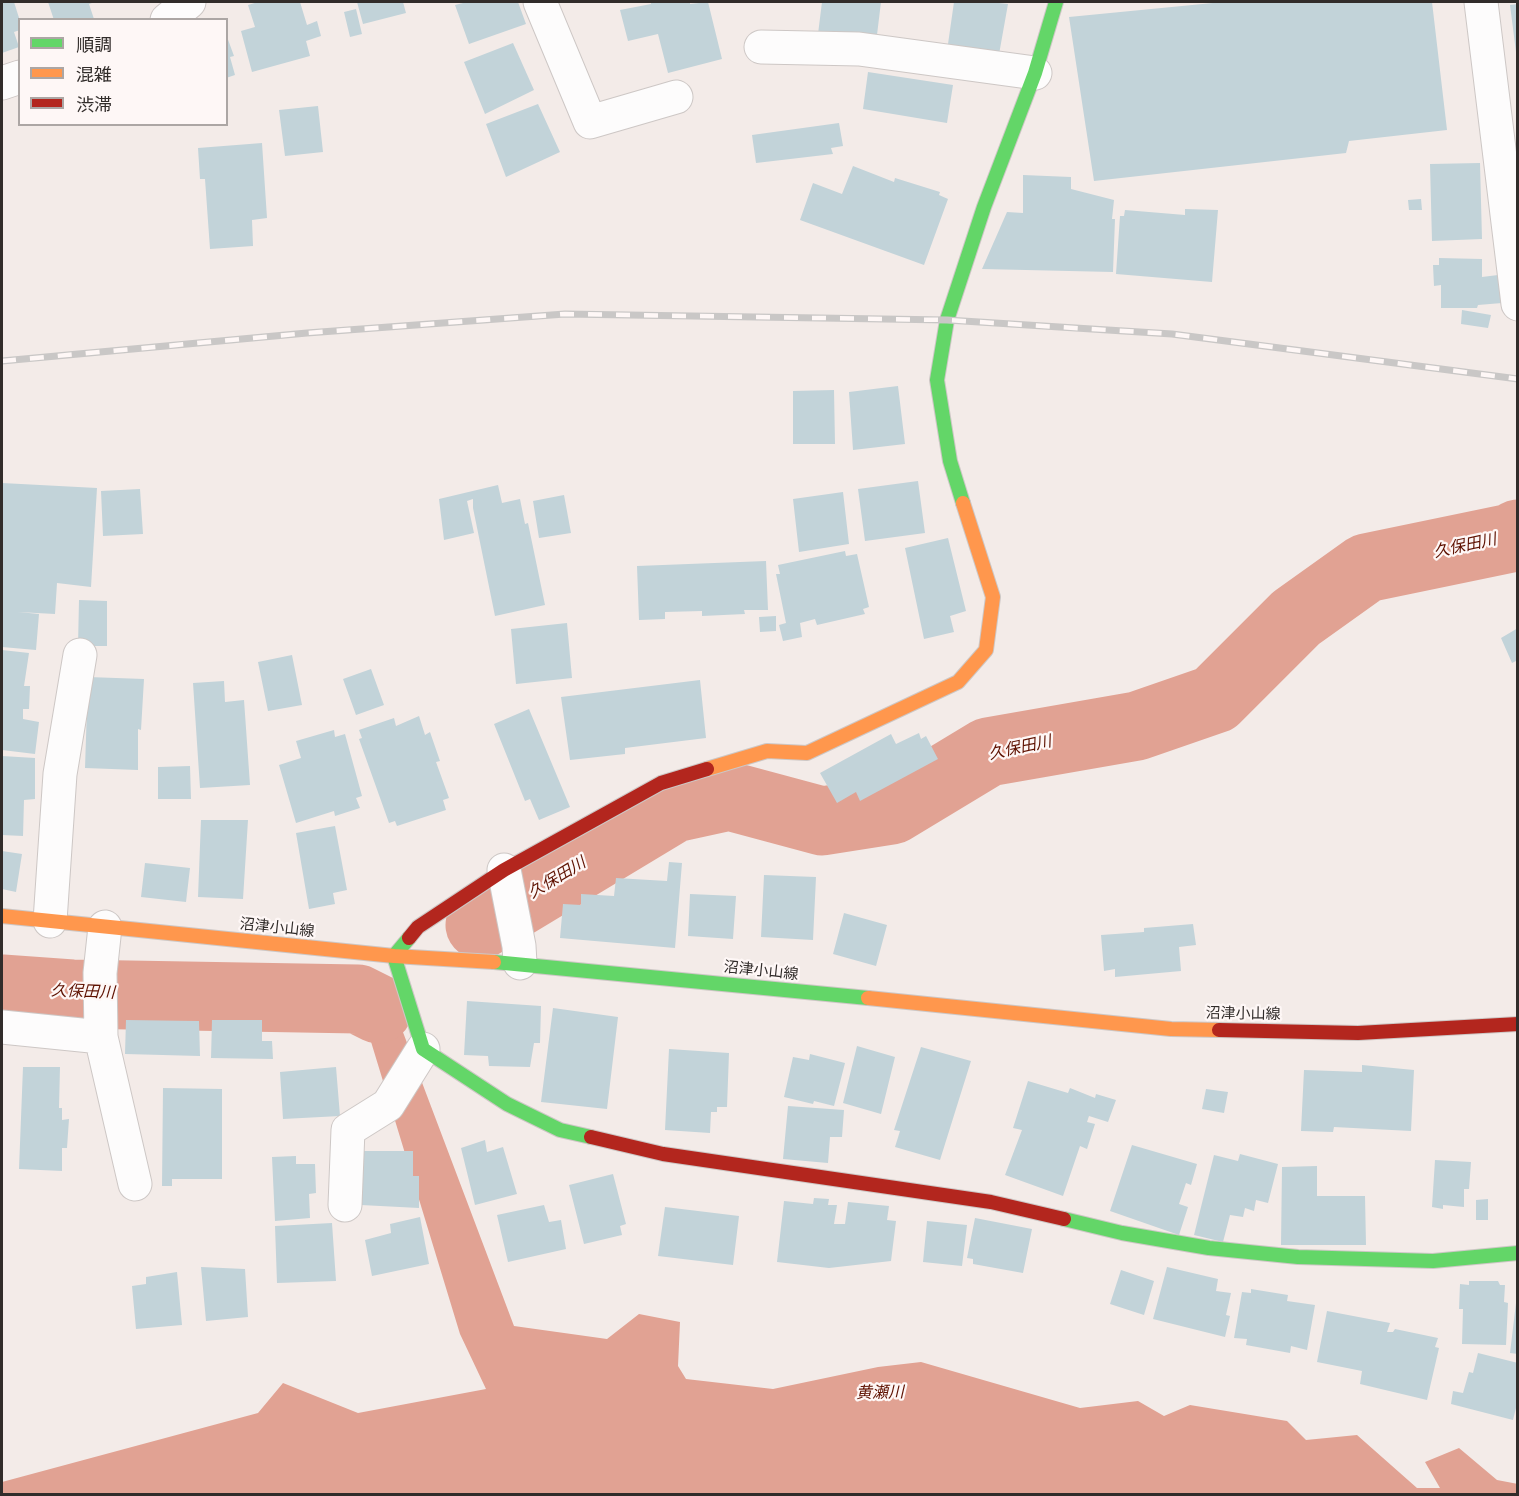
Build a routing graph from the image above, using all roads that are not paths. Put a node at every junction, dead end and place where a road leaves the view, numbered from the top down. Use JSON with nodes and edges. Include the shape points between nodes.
{"nodes":[{"id":1,"x":189,"y":2,"type":"edge"},
{"id":2,"x":540,"y":2,"type":"edge"},
{"id":3,"x":1056,"y":2,"type":"edge"},
{"id":4,"x":1481,"y":2,"type":"edge"},
{"id":5,"x":169,"y":18,"type":"edge"},
{"id":6,"x":761,"y":46,"type":"dead end"},
{"id":7,"x":1035,"y":73,"type":"junction"},
{"id":8,"x":18,"y":78,"type":"edge"},
{"id":9,"x":2,"y":83,"type":"edge"},
{"id":10,"x":676,"y":97,"type":"dead end"},
{"id":11,"x":1518,"y":304,"type":"edge"},
{"id":12,"x":80,"y":655,"type":"dead end"},
{"id":13,"x":504,"y":870,"type":"junction"},
{"id":14,"x":2,"y":916,"type":"edge"},
{"id":15,"x":50,"y":921,"type":"junction"},
{"id":16,"x":105,"y":927,"type":"junction"},
{"id":17,"x":519,"y":955,"type":"junction"},
{"id":18,"x":394,"y":956,"type":"junction"},
{"id":19,"x":1518,"y":1024,"type":"edge"},
{"id":20,"x":100,"y":1025,"type":"junction"},
{"id":21,"x":2,"y":1027,"type":"edge"},
{"id":22,"x":421,"y":1053,"type":"junction"},
{"id":23,"x":135,"y":1184,"type":"dead end"},
{"id":24,"x":345,"y":1205,"type":"dead end"},
{"id":25,"x":1518,"y":1253,"type":"edge"}],
"edges":[{"from":1,"to":5,"type":"street"},
{"from":2,"to":10,"type":"street","via":[[590,122]]},
{"from":3,"to":7,"type":"street"},
{"from":4,"to":11,"type":"street"},
{"from":6,"to":7,"type":"street","via":[[859,49]]},
{"from":7,"to":13,"type":"street","via":[[984,207],[947,320],[937,380],[950,461],[993,597],[986,650],[958,682],[807,753],[767,752],[661,783]]},
{"from":8,"to":9,"type":"street"},
{"from":12,"to":15,"type":"street","via":[[60,774]]},
{"from":13,"to":17,"type":"street"},
{"from":13,"to":18,"type":"street","via":[[418,927]]},
{"from":14,"to":15,"type":"street","name":"沼津小山線"},
{"from":15,"to":16,"type":"street","name":"沼津小山線"},
{"from":16,"to":18,"type":"street","name":"沼津小山線"},
{"from":16,"to":20,"type":"street"},
{"from":17,"to":18,"type":"street","name":"沼津小山線"},
{"from":17,"to":19,"type":"street","name":"沼津小山線","via":[[1171,1029],[1358,1033]]},
{"from":18,"to":22,"type":"street"},
{"from":20,"to":21,"type":"street"},
{"from":20,"to":23,"type":"street"},
{"from":22,"to":24,"type":"street","via":[[388,1106],[348,1130]]},
{"from":22,"to":25,"type":"street","via":[[560,1130],[663,1154],[991,1202],[1122,1233],[1209,1248],[1298,1257],[1433,1261]]}]}
